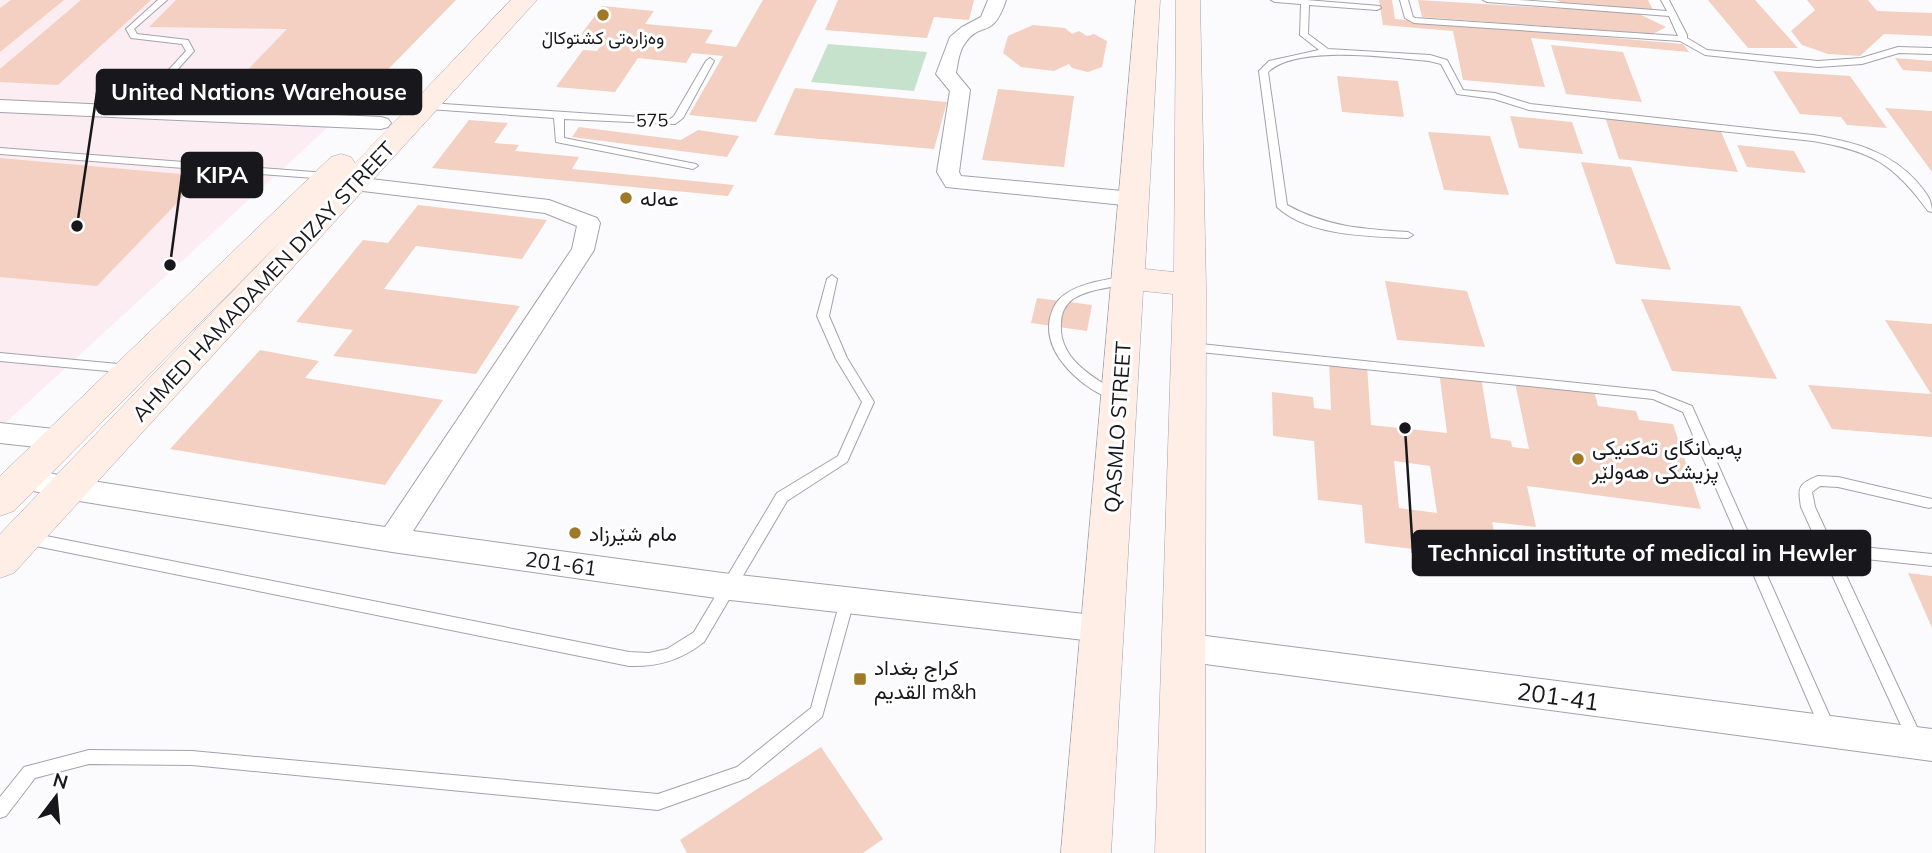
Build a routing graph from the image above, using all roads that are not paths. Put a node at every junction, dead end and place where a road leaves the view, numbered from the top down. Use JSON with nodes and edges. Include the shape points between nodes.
{"nodes":[{"id":1,"x":163,"y":0,"type":"edge"},
{"id":2,"x":496,"y":0,"type":"edge"},
{"id":3,"x":525,"y":0,"type":"edge"},
{"id":4,"x":997,"y":0,"type":"edge"},
{"id":5,"x":1148,"y":0,"type":"edge"},
{"id":6,"x":1188,"y":0,"type":"edge"},
{"id":7,"x":1275,"y":0,"type":"edge"},
{"id":8,"x":1404,"y":0,"type":"edge"},
{"id":9,"x":1487,"y":0,"type":"edge"},
{"id":10,"x":1665,"y":0,"type":"edge"},
{"id":11,"x":1306,"y":2,"type":"junction"},
{"id":12,"x":1539,"y":2,"type":"edge"},
{"id":13,"x":1377,"y":8,"type":"dead end"},
{"id":14,"x":1672,"y":14,"type":"junction"},
{"id":15,"x":1682,"y":39,"type":"junction"},
{"id":16,"x":1326,"y":51,"type":"junction"},
{"id":17,"x":1932,"y":51,"type":"edge"},
{"id":18,"x":710,"y":61,"type":"dead end"},
{"id":19,"x":0,"y":106,"type":"edge"},
{"id":20,"x":429,"y":106,"type":"junction"},
{"id":21,"x":135,"y":112,"type":"junction"},
{"id":22,"x":559,"y":116,"type":"junction"},
{"id":23,"x":381,"y":123,"type":"junction"},
{"id":24,"x":0,"y":151,"type":"edge"},
{"id":25,"x":693,"y":166,"type":"dead end"},
{"id":26,"x":341,"y":180,"type":"junction"},
{"id":27,"x":1133,"y":200,"type":"junction"},
{"id":28,"x":1932,"y":209,"type":"edge"},
{"id":29,"x":1408,"y":235,"type":"dead end"},
{"id":30,"x":832,"y":279,"type":"dead end"},
{"id":31,"x":1128,"y":280,"type":"junction"},
{"id":32,"x":1190,"y":287,"type":"junction"},
{"id":33,"x":1189,"y":346,"type":"junction"},
{"id":34,"x":0,"y":357,"type":"edge"},
{"id":35,"x":133,"y":370,"type":"junction"},
{"id":36,"x":1119,"y":400,"type":"junction"},
{"id":37,"x":0,"y":433,"type":"edge"},
{"id":38,"x":63,"y":440,"type":"junction"},
{"id":39,"x":23,"y":478,"type":"junction"},
{"id":40,"x":67,"y":488,"type":"junction"},
{"id":41,"x":0,"y":500,"type":"edge"},
{"id":42,"x":1929,"y":503,"type":"dead end"},
{"id":43,"x":22,"y":537,"type":"junction"},
{"id":44,"x":393,"y":540,"type":"junction"},
{"id":45,"x":1828,"y":549,"type":"junction"},
{"id":46,"x":1932,"y":560,"type":"edge"},
{"id":47,"x":0,"y":561,"type":"edge"},
{"id":48,"x":730,"y":587,"type":"junction"},
{"id":49,"x":848,"y":601,"type":"junction"},
{"id":50,"x":1102,"y":629,"type":"junction"},
{"id":51,"x":1183,"y":647,"type":"junction"},
{"id":52,"x":1829,"y":732,"type":"junction"},
{"id":53,"x":1924,"y":744,"type":"edge"},
{"id":54,"x":0,"y":810,"type":"edge"},
{"id":55,"x":1086,"y":853,"type":"edge"},
{"id":56,"x":1180,"y":853,"type":"edge"}],
"edges":[{"from":1,"to":21,"type":"lane","via":[[131,29],[134,36],[184,42],[190,51]]},
{"from":2,"to":23,"type":"street","name":"AHMED HAMADAMEN DIZAY STREET"},
{"from":3,"to":20,"type":"main road","name":"AHMED HAMADAMEN DIZAY STREET"},
{"from":4,"to":27,"type":"street","via":[[992,19],[956,42],[946,74],[960,90],[948,172],[954,182]]},
{"from":5,"to":27,"type":"main road","name":"QASMLO STREET"},
{"from":6,"to":32,"type":"main road"},
{"from":7,"to":11,"type":"lane"},
{"from":8,"to":15,"type":"lane","via":[[1409,18],[1414,20]]},
{"from":9,"to":12,"type":"lane"},
{"from":10,"to":14,"type":"lane"},
{"from":11,"to":13,"type":"lane"},
{"from":11,"to":16,"type":"lane","via":[[1304,35]]},
{"from":12,"to":14,"type":"lane"},
{"from":14,"to":15,"type":"lane"},
{"from":15,"to":17,"type":"lane","via":[[1705,52],[1818,64],[1862,61],[1898,50]]},
{"from":16,"to":28,"type":"lane","via":[[1430,58],[1444,62],[1460,92],[1495,96],[1529,107],[1855,145],[1889,160],[1917,186]]},
{"from":16,"to":29,"type":"lane","via":[[1272,63],[1263,71],[1282,207],[1306,222],[1341,230]]},
{"from":18,"to":22,"type":"lane","name":"575","via":[[672,122]]},
{"from":19,"to":21,"type":"street"},
{"from":20,"to":22,"type":"lane"},
{"from":20,"to":26,"type":"main road","name":"AHMED HAMADAMEN DIZAY STREET"},
{"from":21,"to":23,"type":"street"},
{"from":22,"to":25,"type":"lane","via":[[559,140]]},
{"from":23,"to":26,"type":"street","name":"AHMED HAMADAMEN DIZAY STREET"},
{"from":24,"to":26,"type":"lane"},
{"from":26,"to":35,"type":"street","name":"AHMED HAMADAMEN DIZAY STREET"},
{"from":26,"to":40,"type":"main road","name":"AHMED HAMADAMEN DIZAY STREET"},
{"from":26,"to":44,"type":"street","via":[[549,207],[589,223],[583,250]]},
{"from":27,"to":31,"type":"main road","name":"QASMLO STREET"},
{"from":30,"to":48,"type":"lane","via":[[823,316],[868,402],[843,459],[782,497]]},
{"from":31,"to":32,"type":"main road"},
{"from":31,"to":36,"type":"main road","name":"QASMLO STREET"},
{"from":31,"to":36,"type":"lane","via":[[1067,297],[1056,312],[1053,335],[1079,373]]},
{"from":32,"to":33,"type":"main road"},
{"from":33,"to":51,"type":"main road"},
{"from":33,"to":52,"type":"lane","via":[[1654,395],[1688,409]]},
{"from":34,"to":35,"type":"lane"},
{"from":35,"to":38,"type":"street","name":"AHMED HAMADAMEN DIZAY STREET"},
{"from":36,"to":50,"type":"main road","name":"QASMLO STREET"},
{"from":37,"to":38,"type":"street"},
{"from":38,"to":39,"type":"street","name":"AHMED HAMADAMEN DIZAY STREET"},
{"from":39,"to":40,"type":"street","name":"201-61"},
{"from":39,"to":41,"type":"street","name":"AHMED HAMADAMEN DIZAY STREET"},
{"from":40,"to":43,"type":"main road","name":"AHMED HAMADAMEN DIZAY STREET"},
{"from":40,"to":44,"type":"street","name":"201-61"},
{"from":42,"to":45,"type":"lane","via":[[1818,481],[1805,490],[1808,508]]},
{"from":43,"to":47,"type":"main road","name":"AHMED HAMADAMEN DIZAY STREET"},
{"from":43,"to":48,"type":"lane","via":[[648,661],[685,649],[699,637]]},
{"from":44,"to":48,"type":"street","name":"201-61"},
{"from":45,"to":46,"type":"lane"},
{"from":45,"to":53,"type":"lane"},
{"from":48,"to":49,"type":"street","name":"201-61"},
{"from":49,"to":50,"type":"street","name":"201-61"},
{"from":49,"to":54,"type":"lane","via":[[817,712],[742,773],[657,802],[192,758],[89,757],[30,772]]},
{"from":50,"to":55,"type":"main road","name":"QASMLO STREET"},
{"from":51,"to":52,"type":"street","name":"201-41"},
{"from":51,"to":56,"type":"main road"},
{"from":52,"to":53,"type":"street","name":"201-41"}]}
